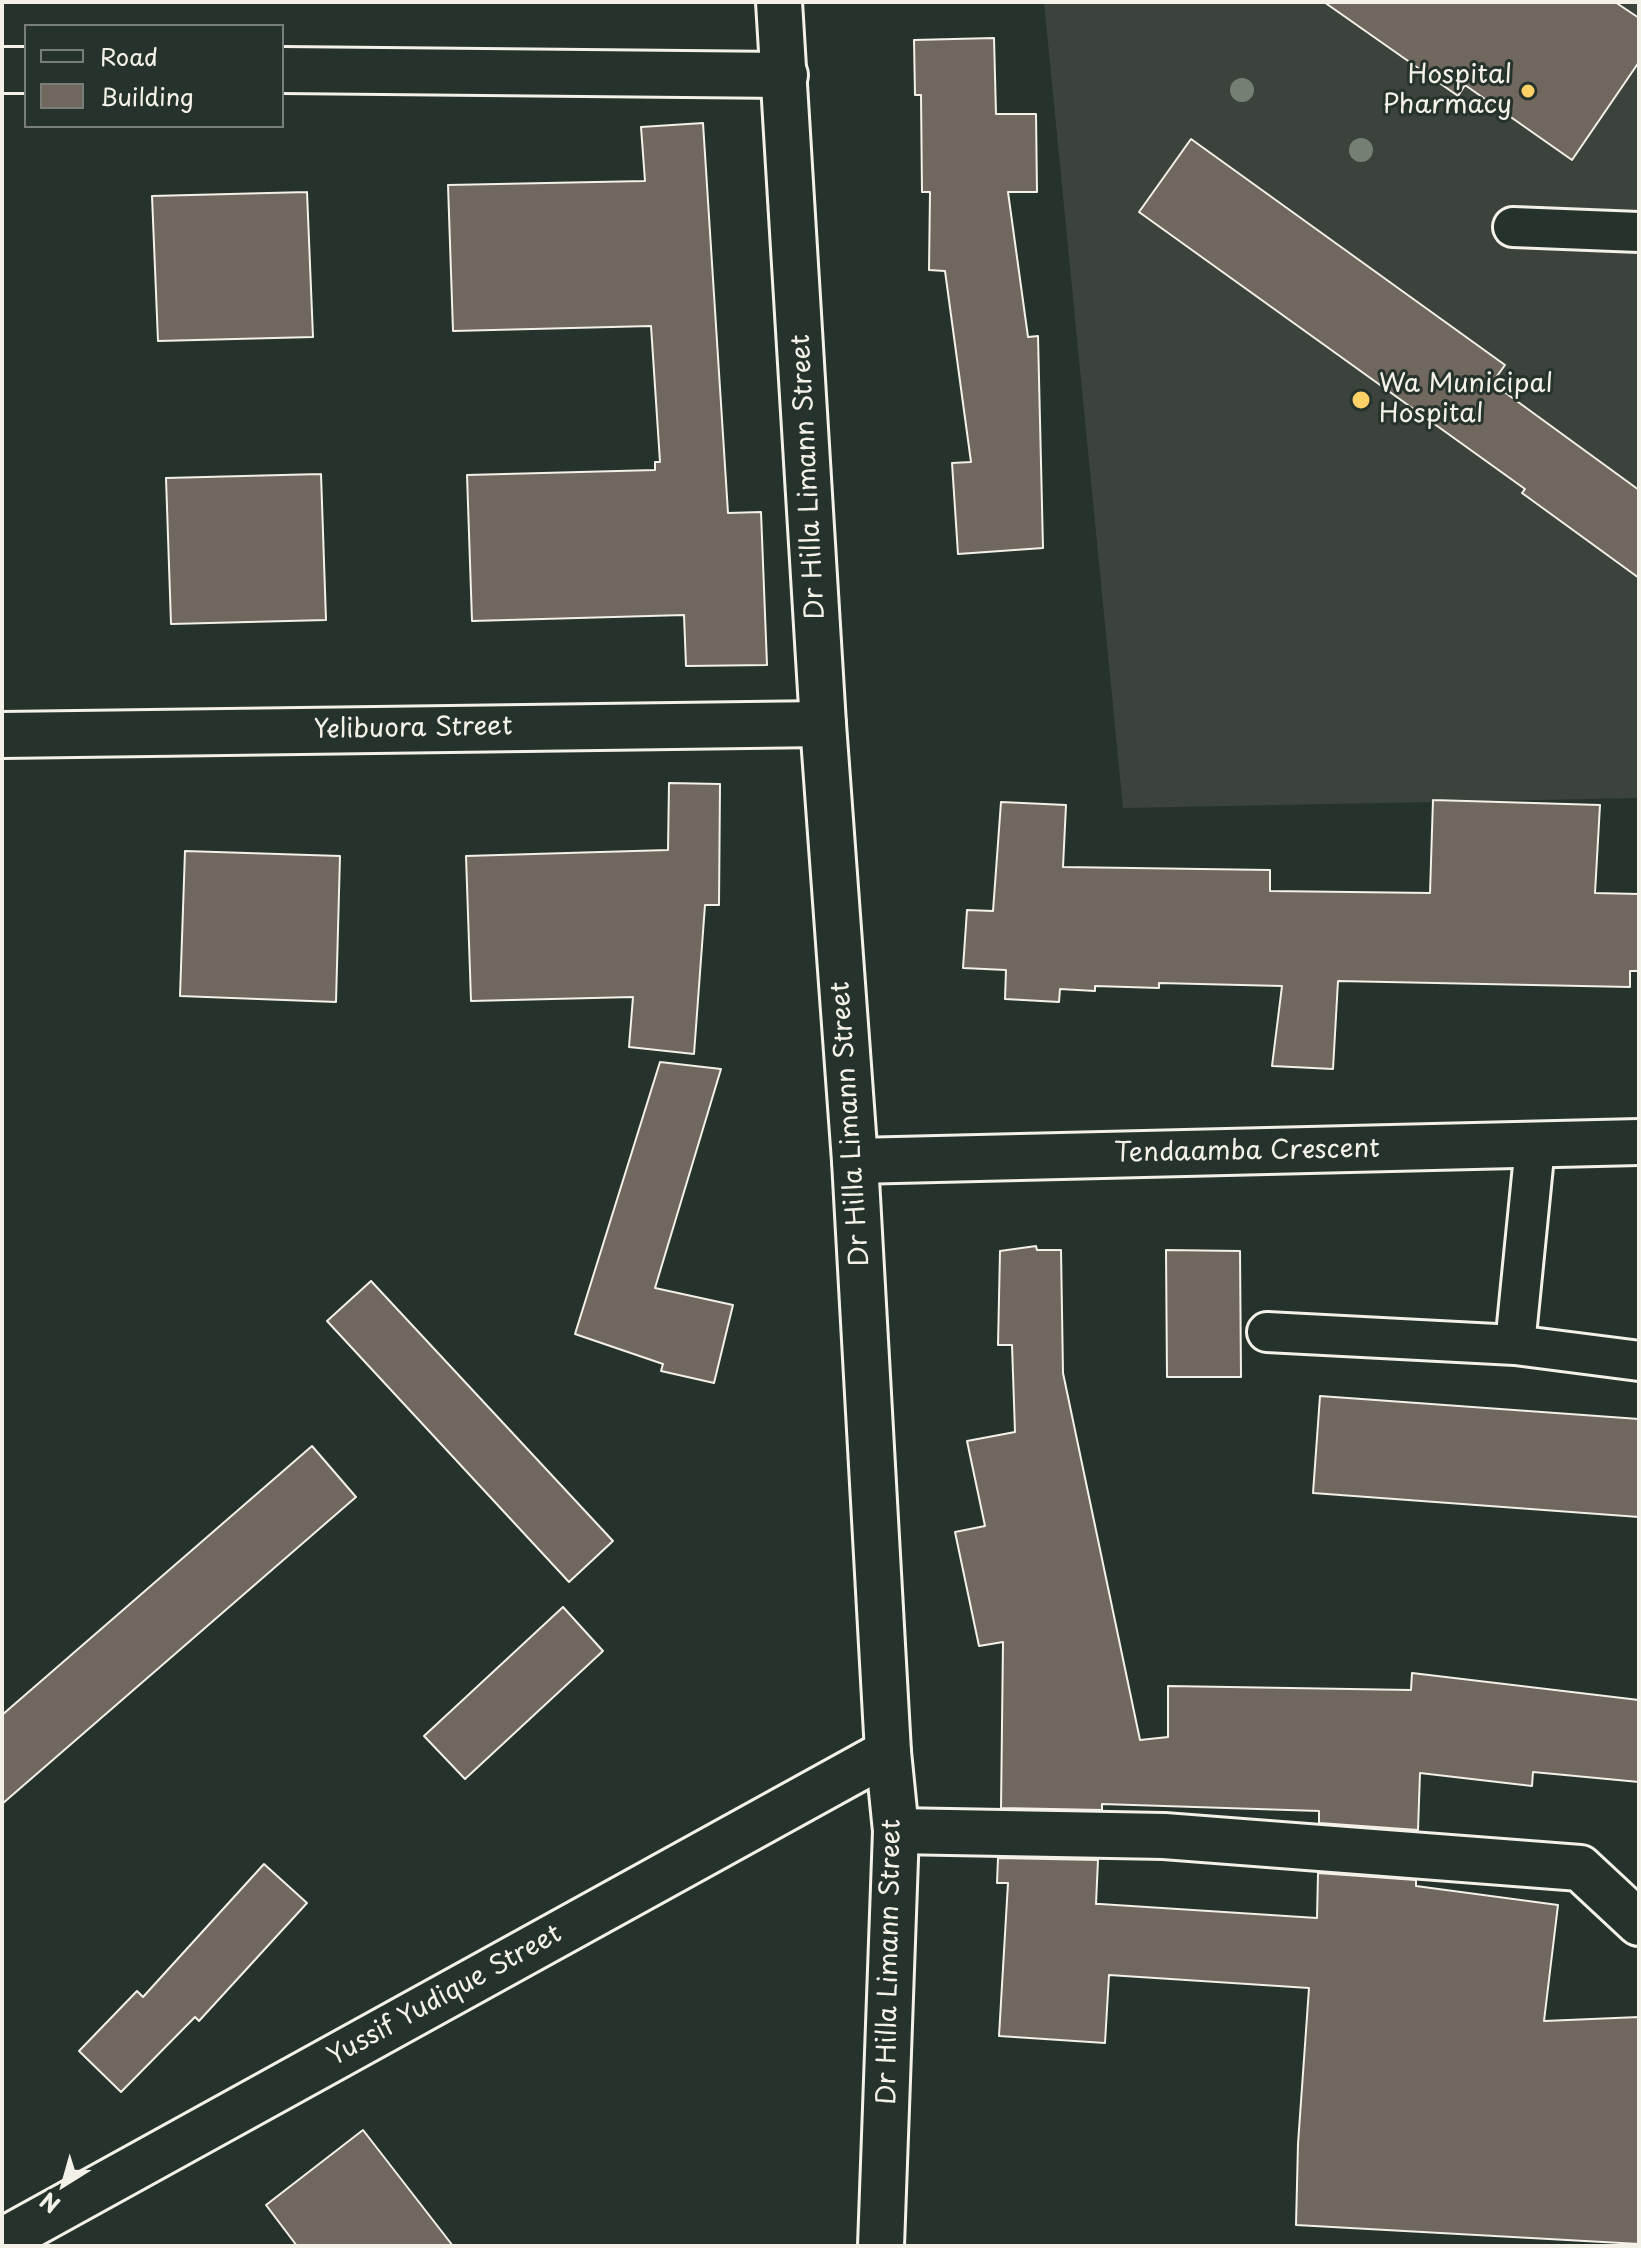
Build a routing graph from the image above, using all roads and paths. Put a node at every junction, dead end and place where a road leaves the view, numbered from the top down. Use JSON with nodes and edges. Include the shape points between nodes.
{"nodes":[{"id":1,"x":779,"y":2,"type":"edge"},
{"id":2,"x":2,"y":70,"type":"edge"},
{"id":3,"x":24,"y":70,"type":"edge"},
{"id":4,"x":284,"y":70,"type":"edge"},
{"id":5,"x":785,"y":75,"type":"junction"},
{"id":6,"x":1513,"y":227,"type":"dead end"},
{"id":7,"x":1639,"y":232,"type":"edge"},
{"id":8,"x":823,"y":724,"type":"junction"},
{"id":9,"x":2,"y":735,"type":"edge"},
{"id":10,"x":1639,"y":1142,"type":"edge"},
{"id":11,"x":1535,"y":1146,"type":"junction"},
{"id":12,"x":855,"y":1161,"type":"junction"},
{"id":13,"x":1267,"y":1332,"type":"dead end"},
{"id":14,"x":1515,"y":1345,"type":"junction"},
{"id":15,"x":1639,"y":1361,"type":"edge"},
{"id":16,"x":888,"y":1752,"type":"junction"},
{"id":17,"x":896,"y":1831,"type":"junction"},
{"id":18,"x":1639,"y":1923,"type":"edge"},
{"id":19,"x":2,"y":2241,"type":"edge"},
{"id":20,"x":881,"y":2246,"type":"edge"}],
"edges":[{"from":1,"to":5,"type":"main road","name":"Dr Hilla Limann Street"},
{"from":2,"to":3,"type":"main road"},
{"from":4,"to":5,"type":"main road"},
{"from":5,"to":8,"type":"main road","name":"Dr Hilla Limann Street"},
{"from":6,"to":7,"type":"lane"},
{"from":8,"to":9,"type":"main road","name":"Yelibuora Street"},
{"from":8,"to":12,"type":"main road","name":"Dr Hilla Limann Street"},
{"from":10,"to":11,"type":"main road","name":"Tendaamba Crescent"},
{"from":11,"to":12,"type":"main road","name":"Tendaamba Crescent"},
{"from":11,"to":14,"type":"lane"},
{"from":12,"to":16,"type":"main road","name":"Dr Hilla Limann Street"},
{"from":13,"to":14,"type":"lane"},
{"from":14,"to":15,"type":"lane"},
{"from":16,"to":17,"type":"main road","name":"Dr Hilla Limann Street"},
{"from":16,"to":19,"type":"main road","name":"Yussif Yudique Street"},
{"from":17,"to":18,"type":"main road","via":[[1164,1836],[1580,1868]]},
{"from":17,"to":20,"type":"main road","name":"Dr Hilla Limann Street"}]}
